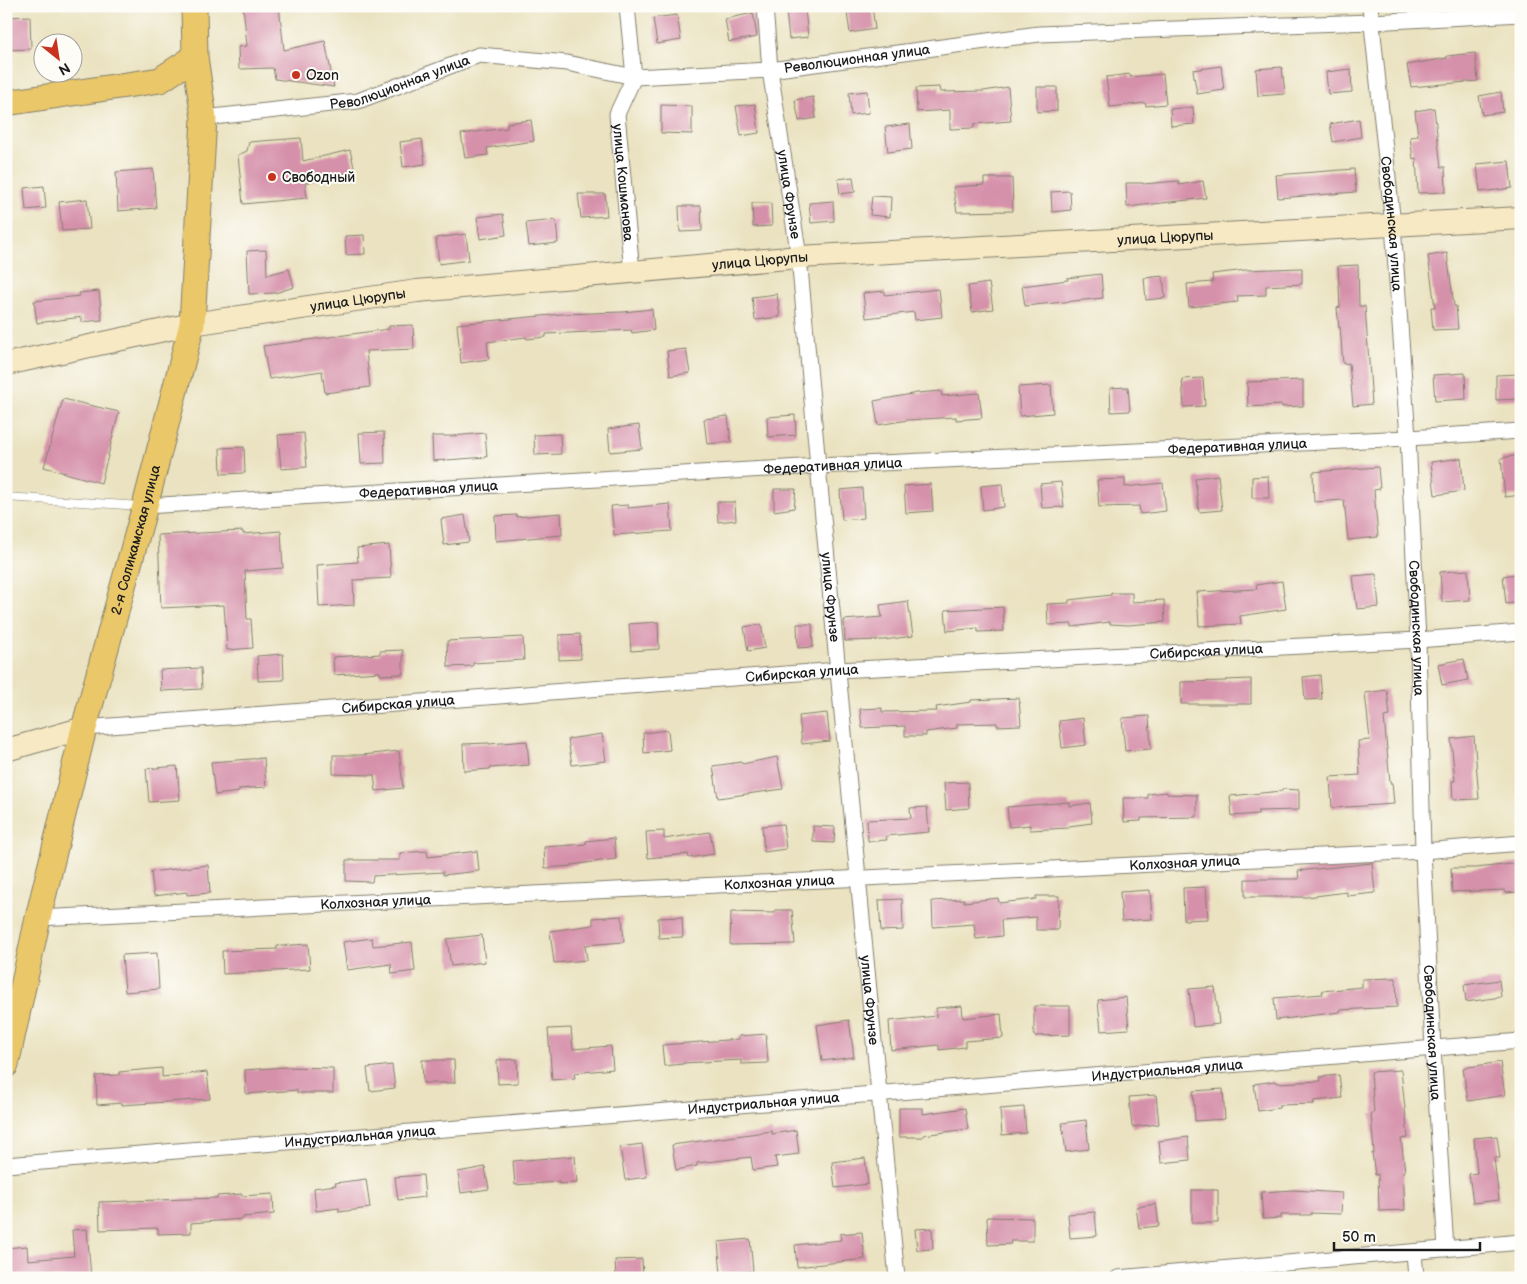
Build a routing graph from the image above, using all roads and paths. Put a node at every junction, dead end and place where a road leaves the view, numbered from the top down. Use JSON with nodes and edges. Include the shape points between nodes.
{"nodes":[{"id":1,"x":194,"y":6,"type":"edge"},
{"id":2,"x":627,"y":6,"type":"edge"},
{"id":3,"x":765,"y":6,"type":"edge"},
{"id":4,"x":1370,"y":6,"type":"edge"},
{"id":5,"x":1521,"y":14,"type":"edge"},
{"id":6,"x":1371,"y":22,"type":"junction"},
{"id":7,"x":195,"y":57,"type":"junction"},
{"id":8,"x":770,"y":70,"type":"junction"},
{"id":9,"x":634,"y":77,"type":"junction"},
{"id":10,"x":6,"y":103,"type":"edge"},
{"id":11,"x":204,"y":118,"type":"junction"},
{"id":12,"x":1521,"y":218,"type":"edge"},
{"id":13,"x":1393,"y":225,"type":"junction"},
{"id":14,"x":799,"y":257,"type":"junction"},
{"id":15,"x":632,"y":272,"type":"junction"},
{"id":16,"x":192,"y":324,"type":"junction"},
{"id":17,"x":6,"y":364,"type":"edge"},
{"id":18,"x":1521,"y":431,"type":"edge"},
{"id":19,"x":1408,"y":438,"type":"junction"},
{"id":20,"x":818,"y":466,"type":"junction"},
{"id":21,"x":6,"y":498,"type":"edge"},
{"id":22,"x":146,"y":506,"type":"junction"},
{"id":23,"x":1521,"y":632,"type":"edge"},
{"id":24,"x":1418,"y":640,"type":"junction"},
{"id":25,"x":838,"y":670,"type":"junction"},
{"id":26,"x":84,"y":728,"type":"junction"},
{"id":27,"x":6,"y":750,"type":"edge"},
{"id":28,"x":1521,"y":843,"type":"edge"},
{"id":29,"x":1423,"y":851,"type":"junction"},
{"id":30,"x":858,"y":878,"type":"junction"},
{"id":31,"x":38,"y":918,"type":"junction"},
{"id":32,"x":1521,"y":1041,"type":"edge"},
{"id":33,"x":1433,"y":1048,"type":"junction"},
{"id":34,"x":6,"y":1065,"type":"edge"},
{"id":35,"x":879,"y":1092,"type":"junction"},
{"id":36,"x":6,"y":1164,"type":"edge"},
{"id":37,"x":1521,"y":1242,"type":"edge"},
{"id":38,"x":1446,"y":1250,"type":"junction"},
{"id":39,"x":1414,"y":1252,"type":"junction"},
{"id":40,"x":896,"y":1278,"type":"edge"},
{"id":41,"x":1118,"y":1278,"type":"edge"},
{"id":42,"x":1416,"y":1278,"type":"edge"}],
"edges":[{"from":1,"to":7,"type":"main road","name":"2-я Соликамская улица"},
{"from":2,"to":9,"type":"street"},
{"from":3,"to":8,"type":"street","name":"улица Фрунзе"},
{"from":4,"to":6,"type":"street","name":"Свободинская улица"},
{"from":5,"to":6,"type":"street","name":"Революционная улица"},
{"from":6,"to":8,"type":"street","name":"Революционная улица","via":[[1039,34]]},
{"from":6,"to":13,"type":"street","name":"Свободинская улица"},
{"from":7,"to":10,"type":"main road","via":[[160,80]]},
{"from":7,"to":11,"type":"main road","name":"2-я Соликамская улица"},
{"from":8,"to":9,"type":"street","name":"Революционная улица"},
{"from":8,"to":14,"type":"street","name":"улица Фрунзе"},
{"from":9,"to":11,"type":"street","name":"Революционная улица","via":[[567,63],[479,55],[358,101]]},
{"from":9,"to":15,"type":"street","name":"улица Кошманова","via":[[617,114]]},
{"from":11,"to":16,"type":"main road","name":"2-я Соликамская улица"},
{"from":12,"to":13,"type":"street","name":"улица Цюрупы"},
{"from":13,"to":14,"type":"street","name":"улица Цюрупы"},
{"from":13,"to":19,"type":"street","name":"Свободинская улица"},
{"from":14,"to":15,"type":"street","name":"улица Цюрупы"},
{"from":14,"to":20,"type":"street","name":"улица Фрунзе"},
{"from":15,"to":16,"type":"street","name":"улица Цюрупы","via":[[417,291]]},
{"from":16,"to":17,"type":"street","name":"улица Цюрупы"},
{"from":16,"to":22,"type":"main road","name":"2-я Соликамская улица"},
{"from":18,"to":19,"type":"street","name":"Федеративная улица"},
{"from":19,"to":20,"type":"street","name":"Федеративная улица"},
{"from":19,"to":24,"type":"street","name":"Свободинская улица"},
{"from":20,"to":22,"type":"street","name":"Федеративная улица"},
{"from":20,"to":25,"type":"street","name":"улица Фрунзе"},
{"from":21,"to":22,"type":"lane"},
{"from":22,"to":26,"type":"main road","name":"2-я Соликамская улица"},
{"from":23,"to":24,"type":"street","name":"Сибирская улица"},
{"from":24,"to":25,"type":"street","name":"Сибирская улица"},
{"from":24,"to":29,"type":"street","name":"Свободинская улица"},
{"from":25,"to":26,"type":"street","name":"Сибирская улица"},
{"from":25,"to":30,"type":"street","name":"улица Фрунзе"},
{"from":26,"to":27,"type":"street"},
{"from":26,"to":31,"type":"main road","name":"2-я Соликамская улица"},
{"from":28,"to":29,"type":"street","name":"Колхозная улица"},
{"from":29,"to":30,"type":"street","name":"Колхозная улица"},
{"from":29,"to":33,"type":"street","name":"Свободинская улица"},
{"from":30,"to":31,"type":"street","name":"Колхозная улица"},
{"from":30,"to":35,"type":"street","name":"улица Фрунзе"},
{"from":31,"to":34,"type":"main road","name":"2-я Соликамская улица"},
{"from":32,"to":33,"type":"street","name":"Индустриальная улица"},
{"from":33,"to":35,"type":"street","name":"Индустриальная улица"},
{"from":33,"to":38,"type":"street","name":"Свободинская улица"},
{"from":35,"to":36,"type":"street","name":"Индустриальная улица"},
{"from":35,"to":40,"type":"street","name":"улица Фрунзе"},
{"from":37,"to":38,"type":"street"},
{"from":38,"to":39,"type":"street"},
{"from":39,"to":41,"type":"street"},
{"from":39,"to":42,"type":"street"}]}
